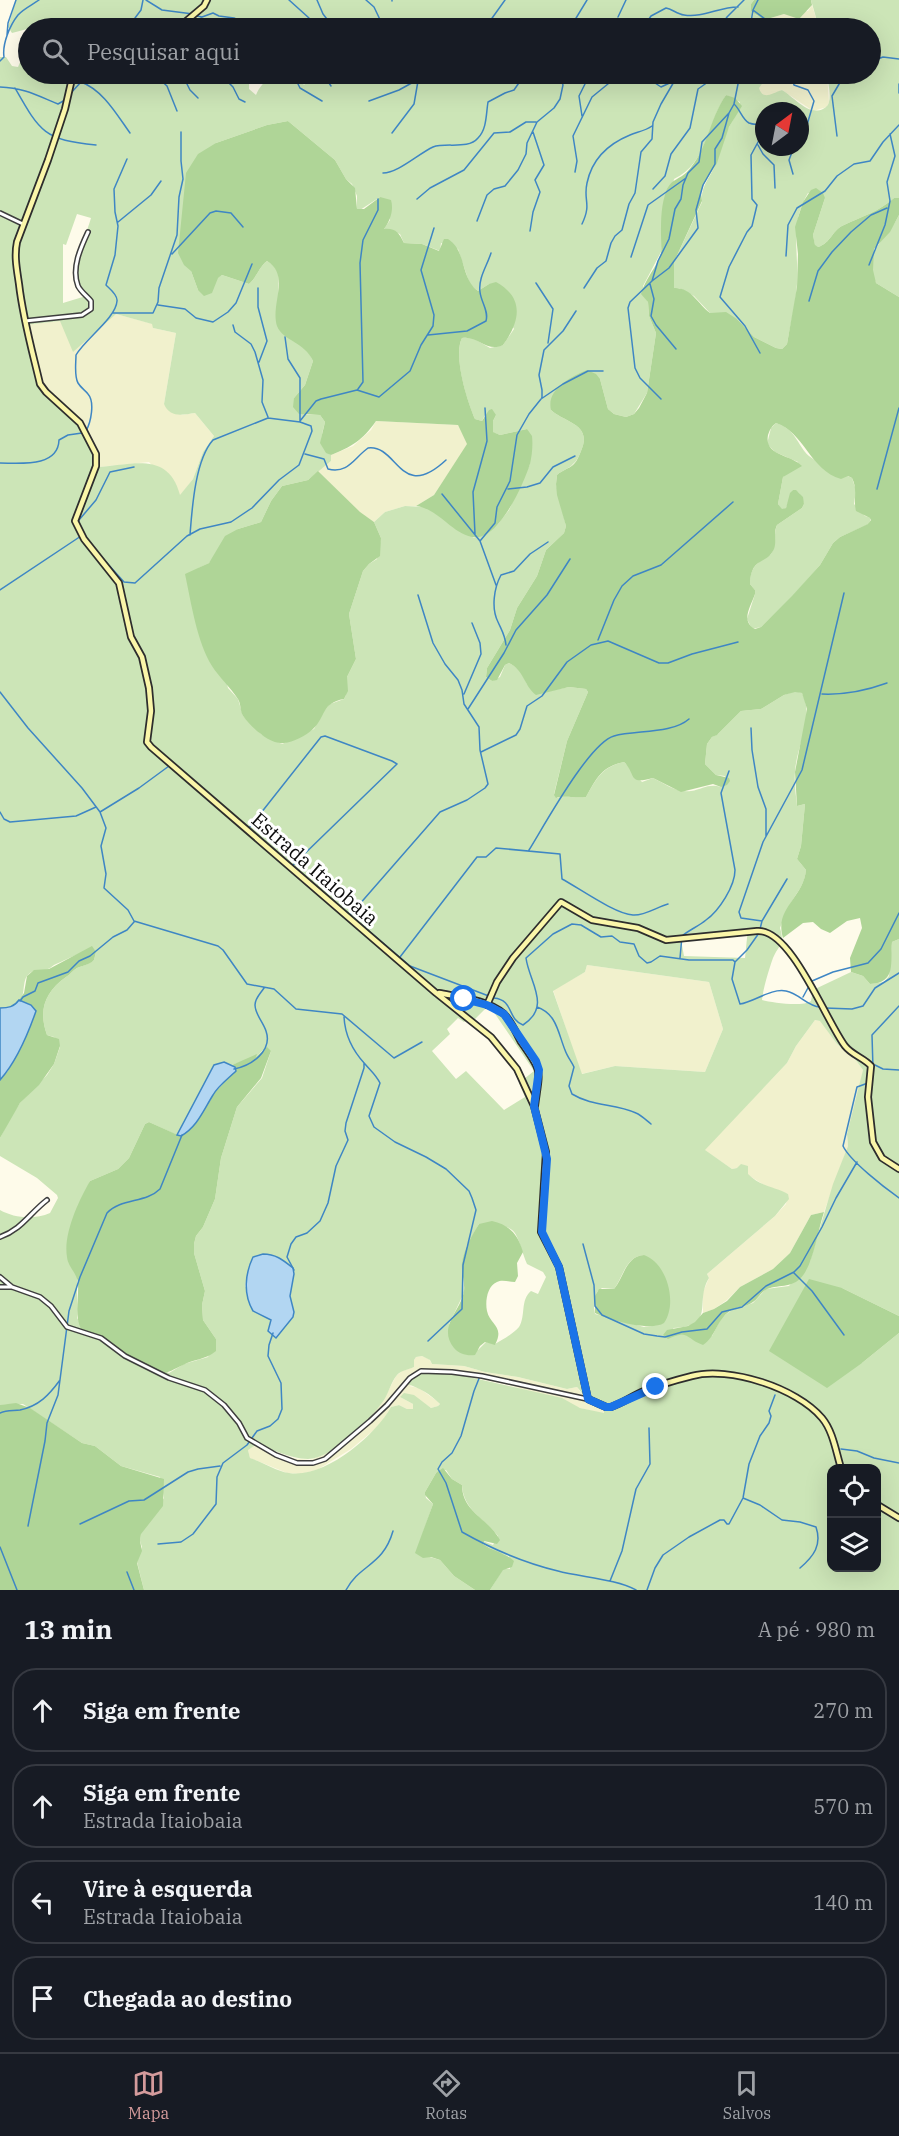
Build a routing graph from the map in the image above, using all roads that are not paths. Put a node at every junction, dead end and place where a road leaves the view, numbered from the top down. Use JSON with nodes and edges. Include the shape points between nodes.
{"nodes":[{"id":1,"x":207,"y":0,"type":"edge"},
{"id":2,"x":190,"y":18,"type":"edge"},
{"id":3,"x":71,"y":84,"type":"edge"},
{"id":4,"x":0,"y":213,"type":"edge"},
{"id":5,"x":22,"y":224,"type":"junction"},
{"id":6,"x":88,"y":232,"type":"dead end"},
{"id":7,"x":24,"y":322,"type":"junction"},
{"id":8,"x":436,"y":993,"type":"junction"},
{"id":9,"x":487,"y":1005,"type":"junction"},
{"id":10,"x":534,"y":1106,"type":"junction"},
{"id":11,"x":899,"y":1169,"type":"edge"},
{"id":12,"x":47,"y":1200,"type":"dead end"},
{"id":13,"x":0,"y":1237,"type":"edge"},
{"id":14,"x":0,"y":1277,"type":"edge"},
{"id":15,"x":0,"y":1287,"type":"edge"},
{"id":16,"x":12,"y":1287,"type":"junction"},
{"id":17,"x":588,"y":1399,"type":"junction"},
{"id":18,"x":840,"y":1464,"type":"edge"},
{"id":19,"x":881,"y":1507,"type":"edge"},
{"id":20,"x":899,"y":1518,"type":"edge"}],
"edges":[{"from":1,"to":2,"type":"street"},
{"from":3,"to":5,"type":"street","name":"Estrada Itaiobaia","via":[[48,160]]},
{"from":4,"to":5,"type":"street"},
{"from":5,"to":7,"type":"street","name":"Estrada Itaiobaia","via":[[15,251]]},
{"from":6,"to":7,"type":"street","via":[[76,274],[91,309],[82,315]]},
{"from":7,"to":8,"type":"street","name":"Estrada Itaiobaia","via":[[42,387],[80,423],[96,454],[96,466],[75,521],[84,539],[119,583],[131,637],[142,657],[149,688],[149,744]]},
{"from":8,"to":9,"type":"street"},
{"from":8,"to":10,"type":"street","name":"Estrada Itaiobaia","via":[[500,1046]]},
{"from":9,"to":10,"type":"street","via":[[504,1014],[536,1061],[539,1070]]},
{"from":9,"to":11,"type":"street","via":[[513,958],[561,902],[596,921],[638,928],[666,940],[768,931],[796,962],[845,1045],[871,1066],[868,1097],[873,1142],[882,1158]]},
{"from":10,"to":17,"type":"street","name":"Estrada Itaiobaia","via":[[547,1159],[542,1232],[559,1267]]},
{"from":12,"to":13,"type":"street","via":[[16,1230]]},
{"from":14,"to":16,"type":"street"},
{"from":15,"to":16,"type":"street"},
{"from":16,"to":17,"type":"street","via":[[45,1301],[67,1327],[101,1338],[147,1368],[210,1394],[233,1415],[252,1442],[297,1463],[325,1459],[421,1371],[482,1376]]},
{"from":17,"to":18,"type":"street","via":[[611,1407],[645,1390],[691,1376],[735,1376],[789,1393],[813,1409],[828,1426]]},
{"from":19,"to":20,"type":"street"}]}
